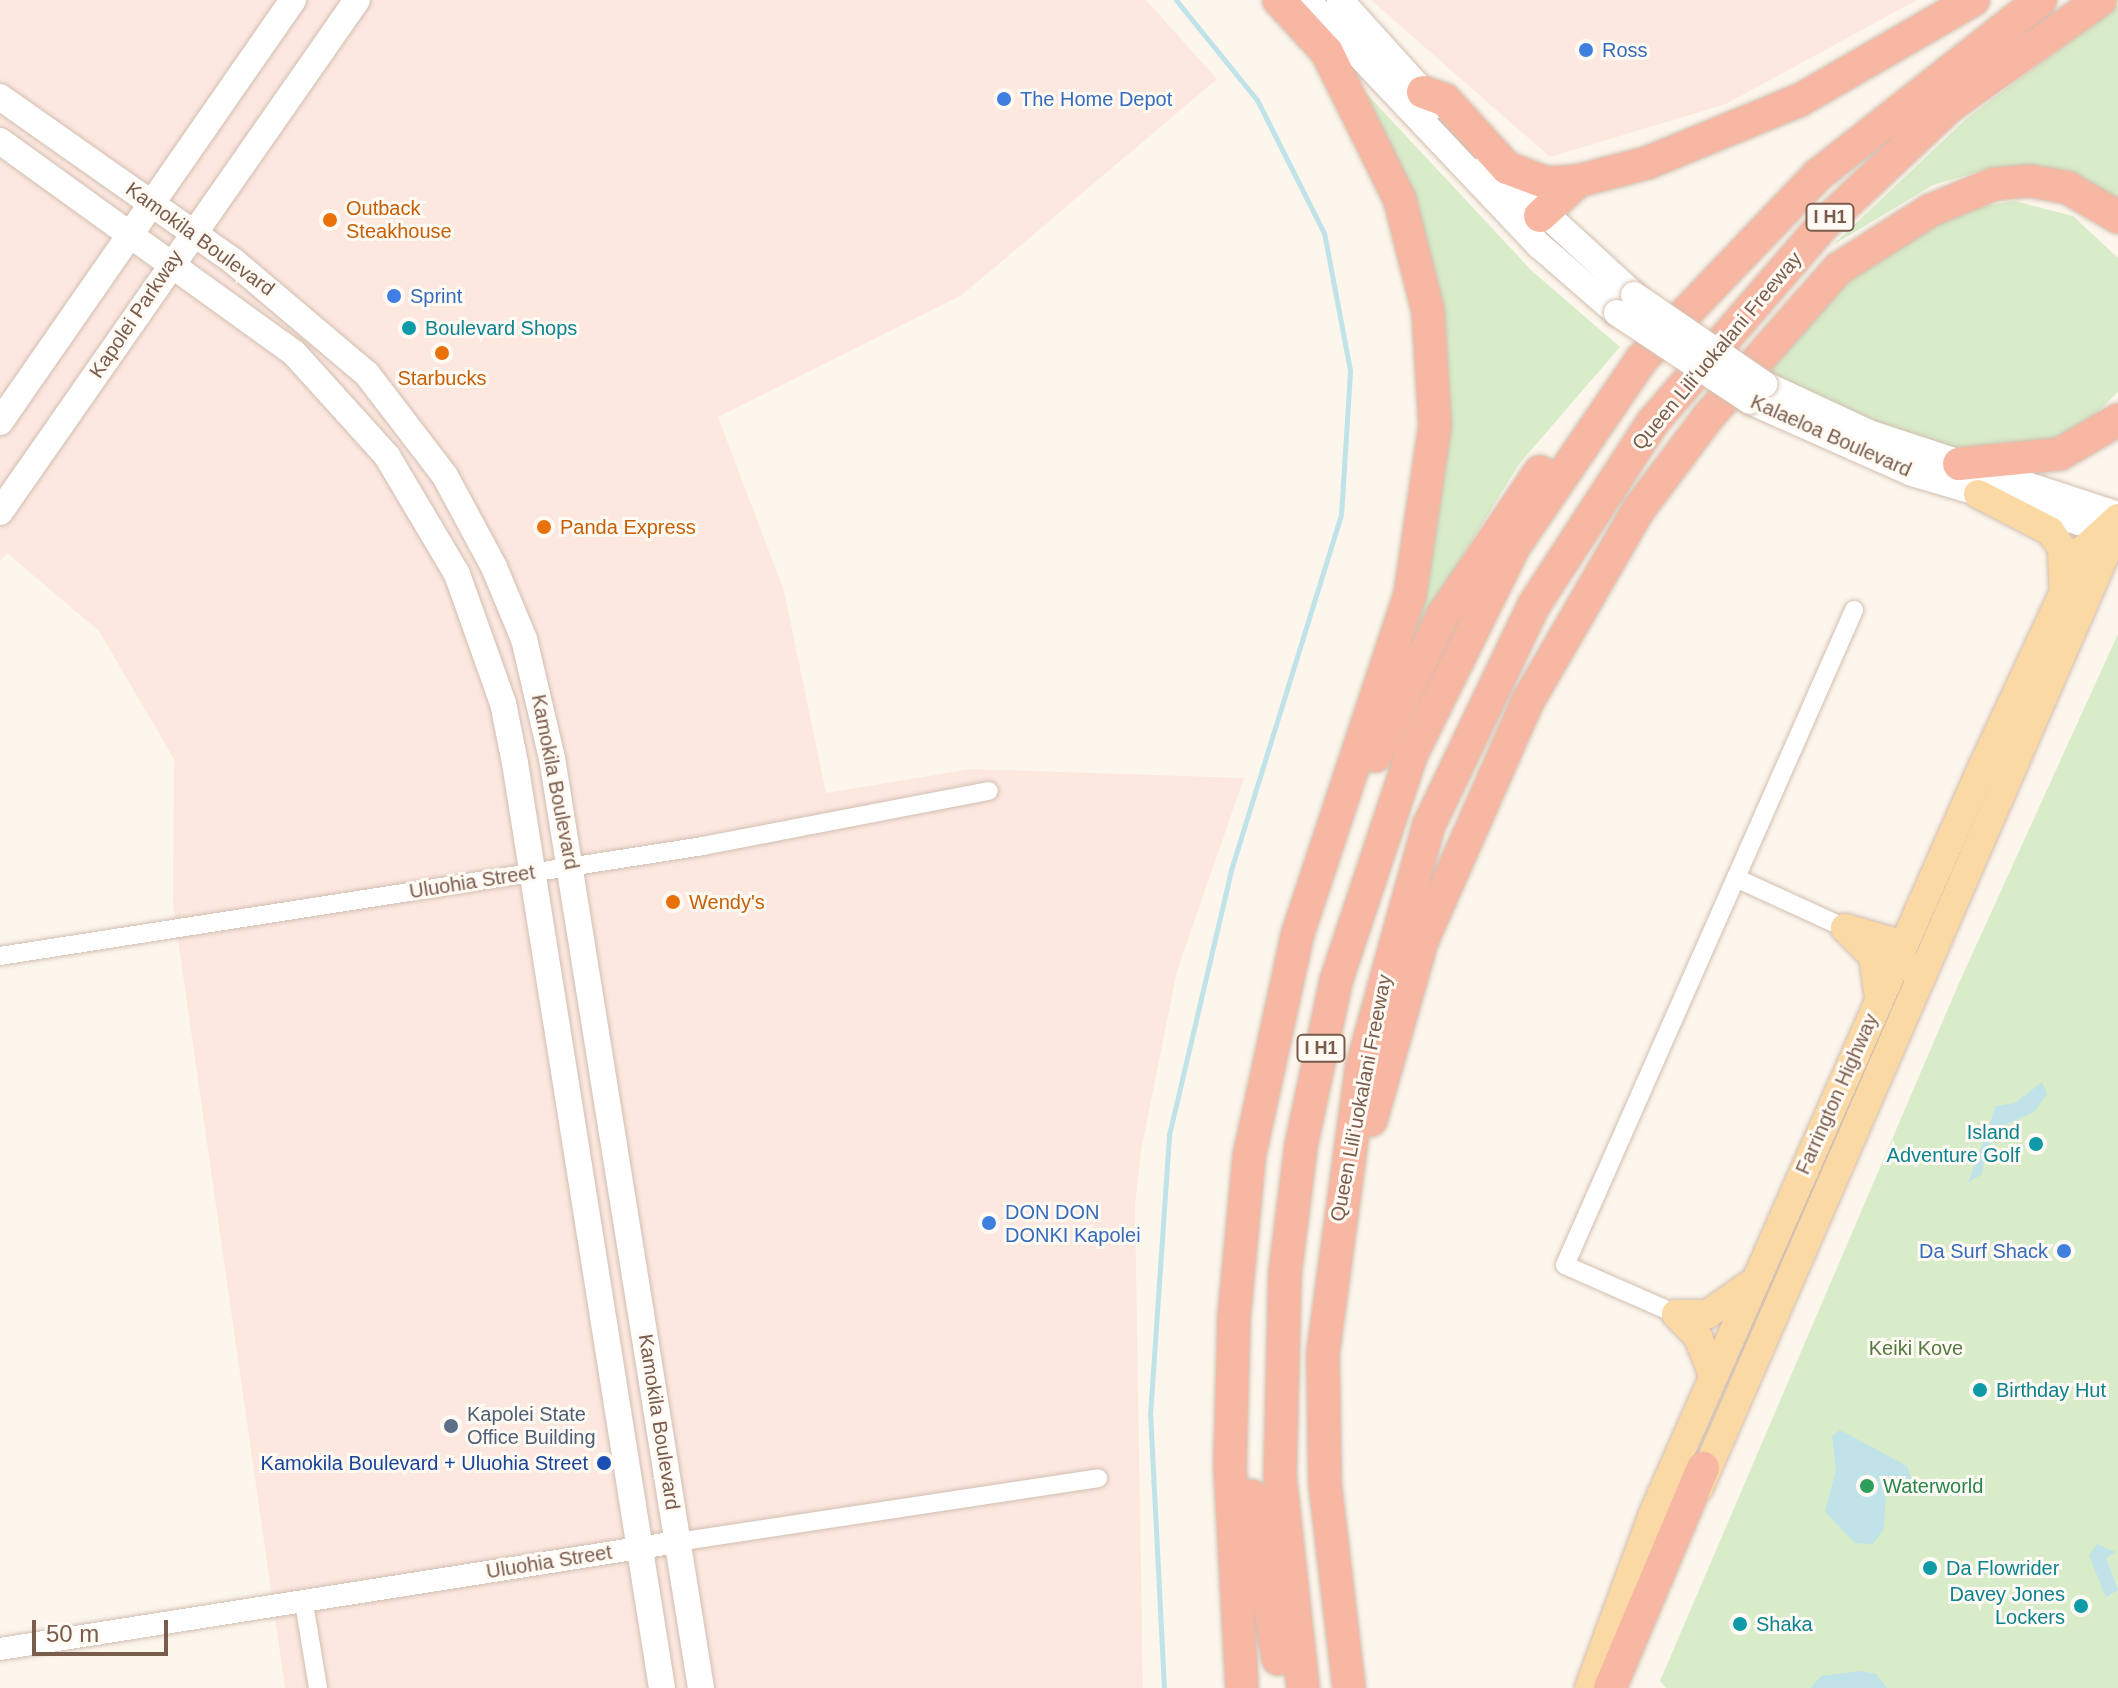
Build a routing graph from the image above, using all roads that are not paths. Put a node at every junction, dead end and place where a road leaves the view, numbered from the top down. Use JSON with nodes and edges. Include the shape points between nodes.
{"nodes":[{"id":1,"x":293,"y":0,"type":"edge"},
{"id":2,"x":357,"y":0,"type":"edge"},
{"id":3,"x":1279,"y":0,"type":"edge"},
{"id":4,"x":1307,"y":0,"type":"edge"},
{"id":5,"x":1340,"y":0,"type":"edge"},
{"id":6,"x":1973,"y":0,"type":"edge"},
{"id":7,"x":2040,"y":0,"type":"edge"},
{"id":8,"x":2100,"y":0,"type":"edge"},
{"id":9,"x":1423,"y":92,"type":"junction"},
{"id":10,"x":0,"y":97,"type":"edge"},
{"id":11,"x":0,"y":141,"type":"edge"},
{"id":12,"x":1578,"y":181,"type":"junction"},
{"id":13,"x":152,"y":203,"type":"junction"},
{"id":14,"x":1540,"y":216,"type":"junction"},
{"id":15,"x":2118,"y":217,"type":"edge"},
{"id":16,"x":132,"y":231,"type":"junction"},
{"id":17,"x":193,"y":231,"type":"junction"},
{"id":18,"x":173,"y":260,"type":"junction"},
{"id":19,"x":1625,"y":304,"type":"junction"},
{"id":20,"x":1641,"y":360,"type":"junction"},
{"id":21,"x":1757,"y":393,"type":"junction"},
{"id":22,"x":2118,"y":420,"type":"edge"},
{"id":23,"x":0,"y":422,"type":"edge"},
{"id":24,"x":1959,"y":464,"type":"junction"},
{"id":25,"x":1978,"y":494,"type":"junction"},
{"id":26,"x":0,"y":512,"type":"edge"},
{"id":27,"x":2118,"y":517,"type":"edge"},
{"id":28,"x":2118,"y":525,"type":"edge"},
{"id":29,"x":2061,"y":597,"type":"junction"},
{"id":30,"x":1854,"y":610,"type":"dead end"},
{"id":31,"x":989,"y":791,"type":"dead end"},
{"id":32,"x":571,"y":866,"type":"junction"},
{"id":33,"x":532,"y":873,"type":"junction"},
{"id":34,"x":1736,"y":878,"type":"junction"},
{"id":35,"x":1927,"y":892,"type":"junction"},
{"id":36,"x":1845,"y":928,"type":"junction"},
{"id":37,"x":1875,"y":933,"type":"junction"},
{"id":38,"x":1297,"y":936,"type":"junction"},
{"id":39,"x":1900,"y":951,"type":"junction"},
{"id":40,"x":0,"y":956,"type":"edge"},
{"id":41,"x":1879,"y":998,"type":"junction"},
{"id":42,"x":1910,"y":1000,"type":"junction"},
{"id":43,"x":1249,"y":1157,"type":"junction"},
{"id":44,"x":1333,"y":1246,"type":"junction"},
{"id":45,"x":1755,"y":1280,"type":"junction"},
{"id":46,"x":1676,"y":1314,"type":"junction"},
{"id":47,"x":1713,"y":1375,"type":"junction"},
{"id":48,"x":1703,"y":1468,"type":"junction"},
{"id":49,"x":1098,"y":1478,"type":"dead end"},
{"id":50,"x":677,"y":1542,"type":"junction"},
{"id":51,"x":639,"y":1548,"type":"junction"},
{"id":52,"x":304,"y":1603,"type":"junction"},
{"id":53,"x":0,"y":1649,"type":"edge"},
{"id":54,"x":318,"y":1688,"type":"edge"},
{"id":55,"x":662,"y":1688,"type":"edge"},
{"id":56,"x":701,"y":1688,"type":"edge"},
{"id":57,"x":1242,"y":1688,"type":"edge"},
{"id":58,"x":1284,"y":1688,"type":"edge"},
{"id":59,"x":1303,"y":1688,"type":"edge"},
{"id":60,"x":1349,"y":1688,"type":"edge"},
{"id":61,"x":1589,"y":1688,"type":"edge"},
{"id":62,"x":1610,"y":1688,"type":"edge"},
{"id":63,"x":1622,"y":1688,"type":"edge"}],
"edges":[{"from":1,"to":13,"type":"main road"},
{"from":2,"to":17,"type":"main road","name":"Kapolei Parkway"},
{"from":3,"to":38,"type":"highway","via":[[1327,52],[1400,200],[1428,311],[1435,425],[1410,595]]},
{"from":4,"to":19,"type":"main road","name":"Kalaeloa Boulevard","via":[[1540,246]]},
{"from":5,"to":9,"type":"main road","name":"Kalaeloa Boulevard"},
{"from":6,"to":12,"type":"highway","via":[[1800,100],[1647,163]]},
{"from":7,"to":20,"type":"highway","number":"I H1","via":[[1818,175]]},
{"from":8,"to":44,"type":"highway","name":"Queen Liliʻuokalani Freeway","number":"I H1","via":[[1950,106],[1822,226],[1653,422],[1592,511],[1488,693],[1429,825],[1362,1066]]},
{"from":9,"to":12,"type":"highway","via":[[1445,100],[1507,168],[1547,183]]},
{"from":9,"to":14,"type":"main road","name":"Kalaeloa Boulevard"},
{"from":10,"to":13,"type":"main road","name":"Kamokila Boulevard"},
{"from":11,"to":16,"type":"main road","name":"Kamokila Boulevard"},
{"from":12,"to":14,"type":"highway"},
{"from":13,"to":16,"type":"main road"},
{"from":13,"to":17,"type":"main road","name":"Kamokila Boulevard"},
{"from":14,"to":19,"type":"main road","name":"Kalaeloa Boulevard"},
{"from":15,"to":44,"type":"highway","via":[[2068,188],[2030,181],[1994,184],[1931,210],[1838,269],[1708,417],[1573,614],[1476,810],[1422,941]]},
{"from":16,"to":18,"type":"main road","name":"Kamokila Boulevard"},
{"from":16,"to":23,"type":"main road"},
{"from":17,"to":18,"type":"main road","name":"Kapolei Parkway"},
{"from":17,"to":32,"type":"main road","name":"Kamokila Boulevard","via":[[367,374],[460,501],[524,639]]},
{"from":18,"to":26,"type":"main road","name":"Kapolei Parkway"},
{"from":18,"to":33,"type":"main road","name":"Kamokila Boulevard","via":[[294,353],[342,400],[414,496],[457,574],[499,690]]},
{"from":19,"to":21,"type":"main road","name":"Kalaeloa Boulevard","bridge":true},
{"from":20,"to":38,"type":"highway","via":[[1592,404],[1491,536],[1443,615]]},
{"from":20,"to":59,"type":"highway","number":"I H1","via":[[1515,545],[1469,630],[1412,753],[1336,981],[1301,1146],[1279,1369],[1280,1475]]},
{"from":21,"to":24,"type":"main road","name":"Kalaeloa Boulevard"},
{"from":21,"to":25,"type":"main road","name":"Kalaeloa Boulevard","via":[[1827,439]]},
{"from":22,"to":24,"type":"highway","via":[[2060,454]]},
{"from":24,"to":27,"type":"main road","name":"Kalaeloa Boulevard"},
{"from":25,"to":27,"type":"main road","name":"Kalaeloa Boulevard","via":[[2090,525]]},
{"from":25,"to":29,"type":"main road","via":[[2050,531],[2065,568]]},
{"from":27,"to":29,"type":"main road","name":"Farrington Highway","via":[[2084,549]]},
{"from":28,"to":42,"type":"main road","name":"Farrington Highway"},
{"from":29,"to":35,"type":"main road","name":"Farrington Highway"},
{"from":30,"to":34,"type":"street"},
{"from":31,"to":32,"type":"street","name":"Uluohia Street"},
{"from":32,"to":33,"type":"street","name":"Uluohia Street"},
{"from":32,"to":50,"type":"main road","name":"Kamokila Boulevard"},
{"from":33,"to":40,"type":"street","name":"Uluohia Street"},
{"from":33,"to":51,"type":"main road","name":"Kamokila Boulevard"},
{"from":34,"to":36,"type":"street"},
{"from":34,"to":46,"type":"street","via":[[1565,1265]]},
{"from":35,"to":37,"type":"main road"},
{"from":35,"to":39,"type":"main road","name":"Farrington Highway"},
{"from":36,"to":37,"type":"main road"},
{"from":36,"to":41,"type":"main road","via":[[1873,956]]},
{"from":37,"to":39,"type":"main road"},
{"from":38,"to":43,"type":"highway"},
{"from":39,"to":41,"type":"main road","name":"Farrington Highway"},
{"from":39,"to":42,"type":"main road"},
{"from":41,"to":45,"type":"main road","name":"Farrington Highway"},
{"from":42,"to":48,"type":"main road","name":"Farrington Highway"},
{"from":43,"to":57,"type":"highway","via":[[1234,1317],[1230,1466]]},
{"from":43,"to":58,"type":"highway","via":[[1249,1464]]},
{"from":44,"to":60,"type":"highway","name":"Queen Liliʻuokalani Freeway","number":"I H1","via":[[1323,1353],[1325,1484]]},
{"from":45,"to":46,"type":"main road","via":[[1708,1314]]},
{"from":45,"to":47,"type":"main road","name":"Farrington Highway"},
{"from":46,"to":47,"type":"main road","via":[[1698,1337]]},
{"from":47,"to":61,"type":"main road","name":"Farrington Highway"},
{"from":48,"to":62,"type":"highway"},
{"from":48,"to":63,"type":"main road","name":"Farrington Highway"},
{"from":49,"to":50,"type":"street","name":"Uluohia Street"},
{"from":50,"to":51,"type":"street","name":"Uluohia Street"},
{"from":50,"to":56,"type":"main road","name":"Kamokila Boulevard"},
{"from":51,"to":52,"type":"street","name":"Uluohia Street"},
{"from":51,"to":55,"type":"main road","name":"Kamokila Boulevard"},
{"from":52,"to":53,"type":"street","name":"Uluohia Street"},
{"from":52,"to":54,"type":"street"}]}
